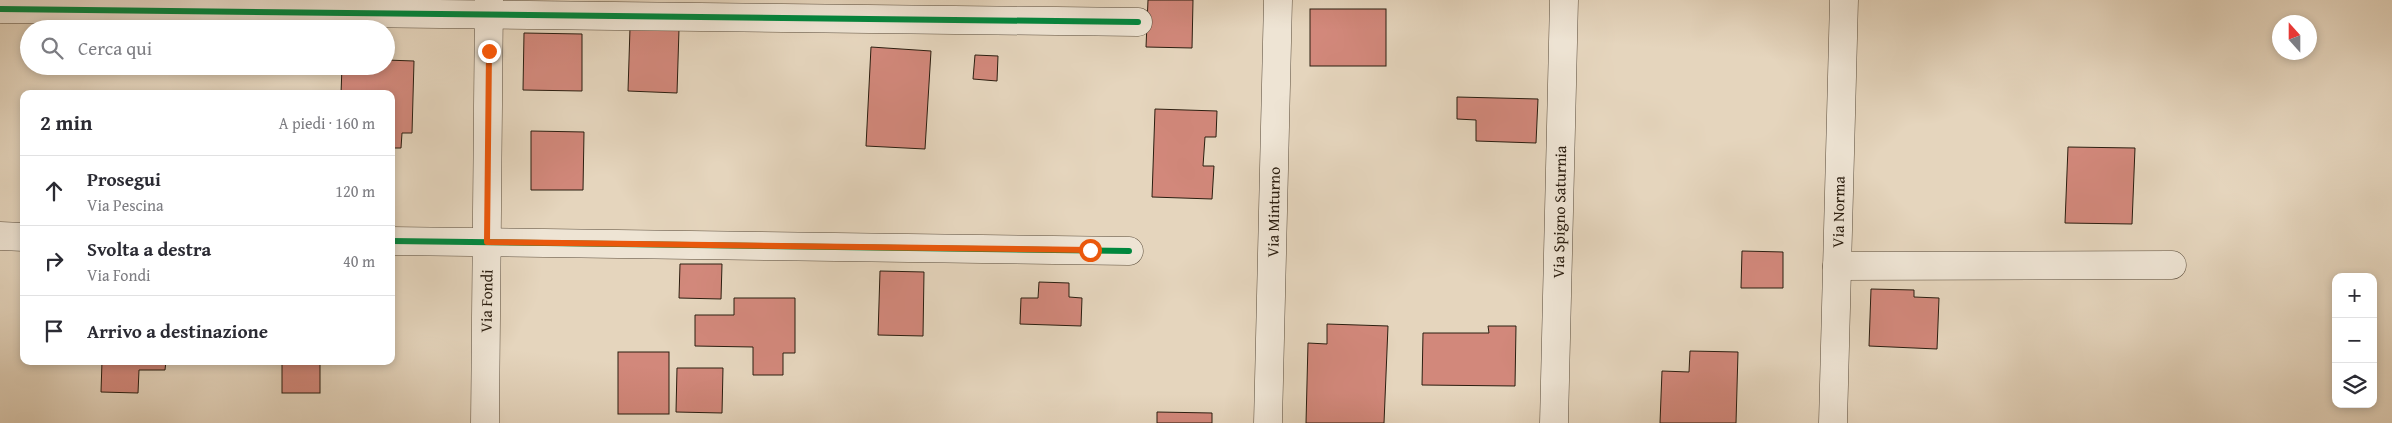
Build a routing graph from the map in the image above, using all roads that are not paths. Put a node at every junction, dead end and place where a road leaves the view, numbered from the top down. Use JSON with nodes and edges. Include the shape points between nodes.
{"nodes":[{"id":1,"x":1278,"y":0,"type":"edge"},
{"id":2,"x":1564,"y":0,"type":"edge"},
{"id":3,"x":1844,"y":0,"type":"edge"},
{"id":4,"x":489,"y":7,"type":"edge"},
{"id":5,"x":0,"y":9,"type":"edge"},
{"id":6,"x":1138,"y":22,"type":"dead end"},
{"id":7,"x":0,"y":236,"type":"edge"},
{"id":8,"x":20,"y":236,"type":"edge"},
{"id":9,"x":395,"y":241,"type":"edge"},
{"id":10,"x":487,"y":242,"type":"junction"},
{"id":11,"x":1129,"y":251,"type":"dead end"},
{"id":12,"x":2172,"y":265,"type":"dead end"},
{"id":13,"x":1837,"y":266,"type":"junction"},
{"id":14,"x":485,"y":423,"type":"edge"},
{"id":15,"x":1268,"y":423,"type":"edge"},
{"id":16,"x":1554,"y":423,"type":"edge"},
{"id":17,"x":1833,"y":423,"type":"edge"}],
"edges":[{"from":1,"to":15,"type":"street","name":"Via Minturno"},
{"from":2,"to":16,"type":"street","name":"Via Spigno Saturnia"},
{"from":3,"to":13,"type":"street","name":"Via Norma"},
{"from":4,"to":5,"type":"street"},
{"from":4,"to":6,"type":"street"},
{"from":4,"to":10,"type":"street","name":"Via Fondi"},
{"from":7,"to":8,"type":"street"},
{"from":9,"to":10,"type":"street"},
{"from":10,"to":11,"type":"street"},
{"from":10,"to":14,"type":"street","name":"Via Fondi"},
{"from":12,"to":13,"type":"street"},
{"from":13,"to":17,"type":"street","name":"Via Norma"}]}
